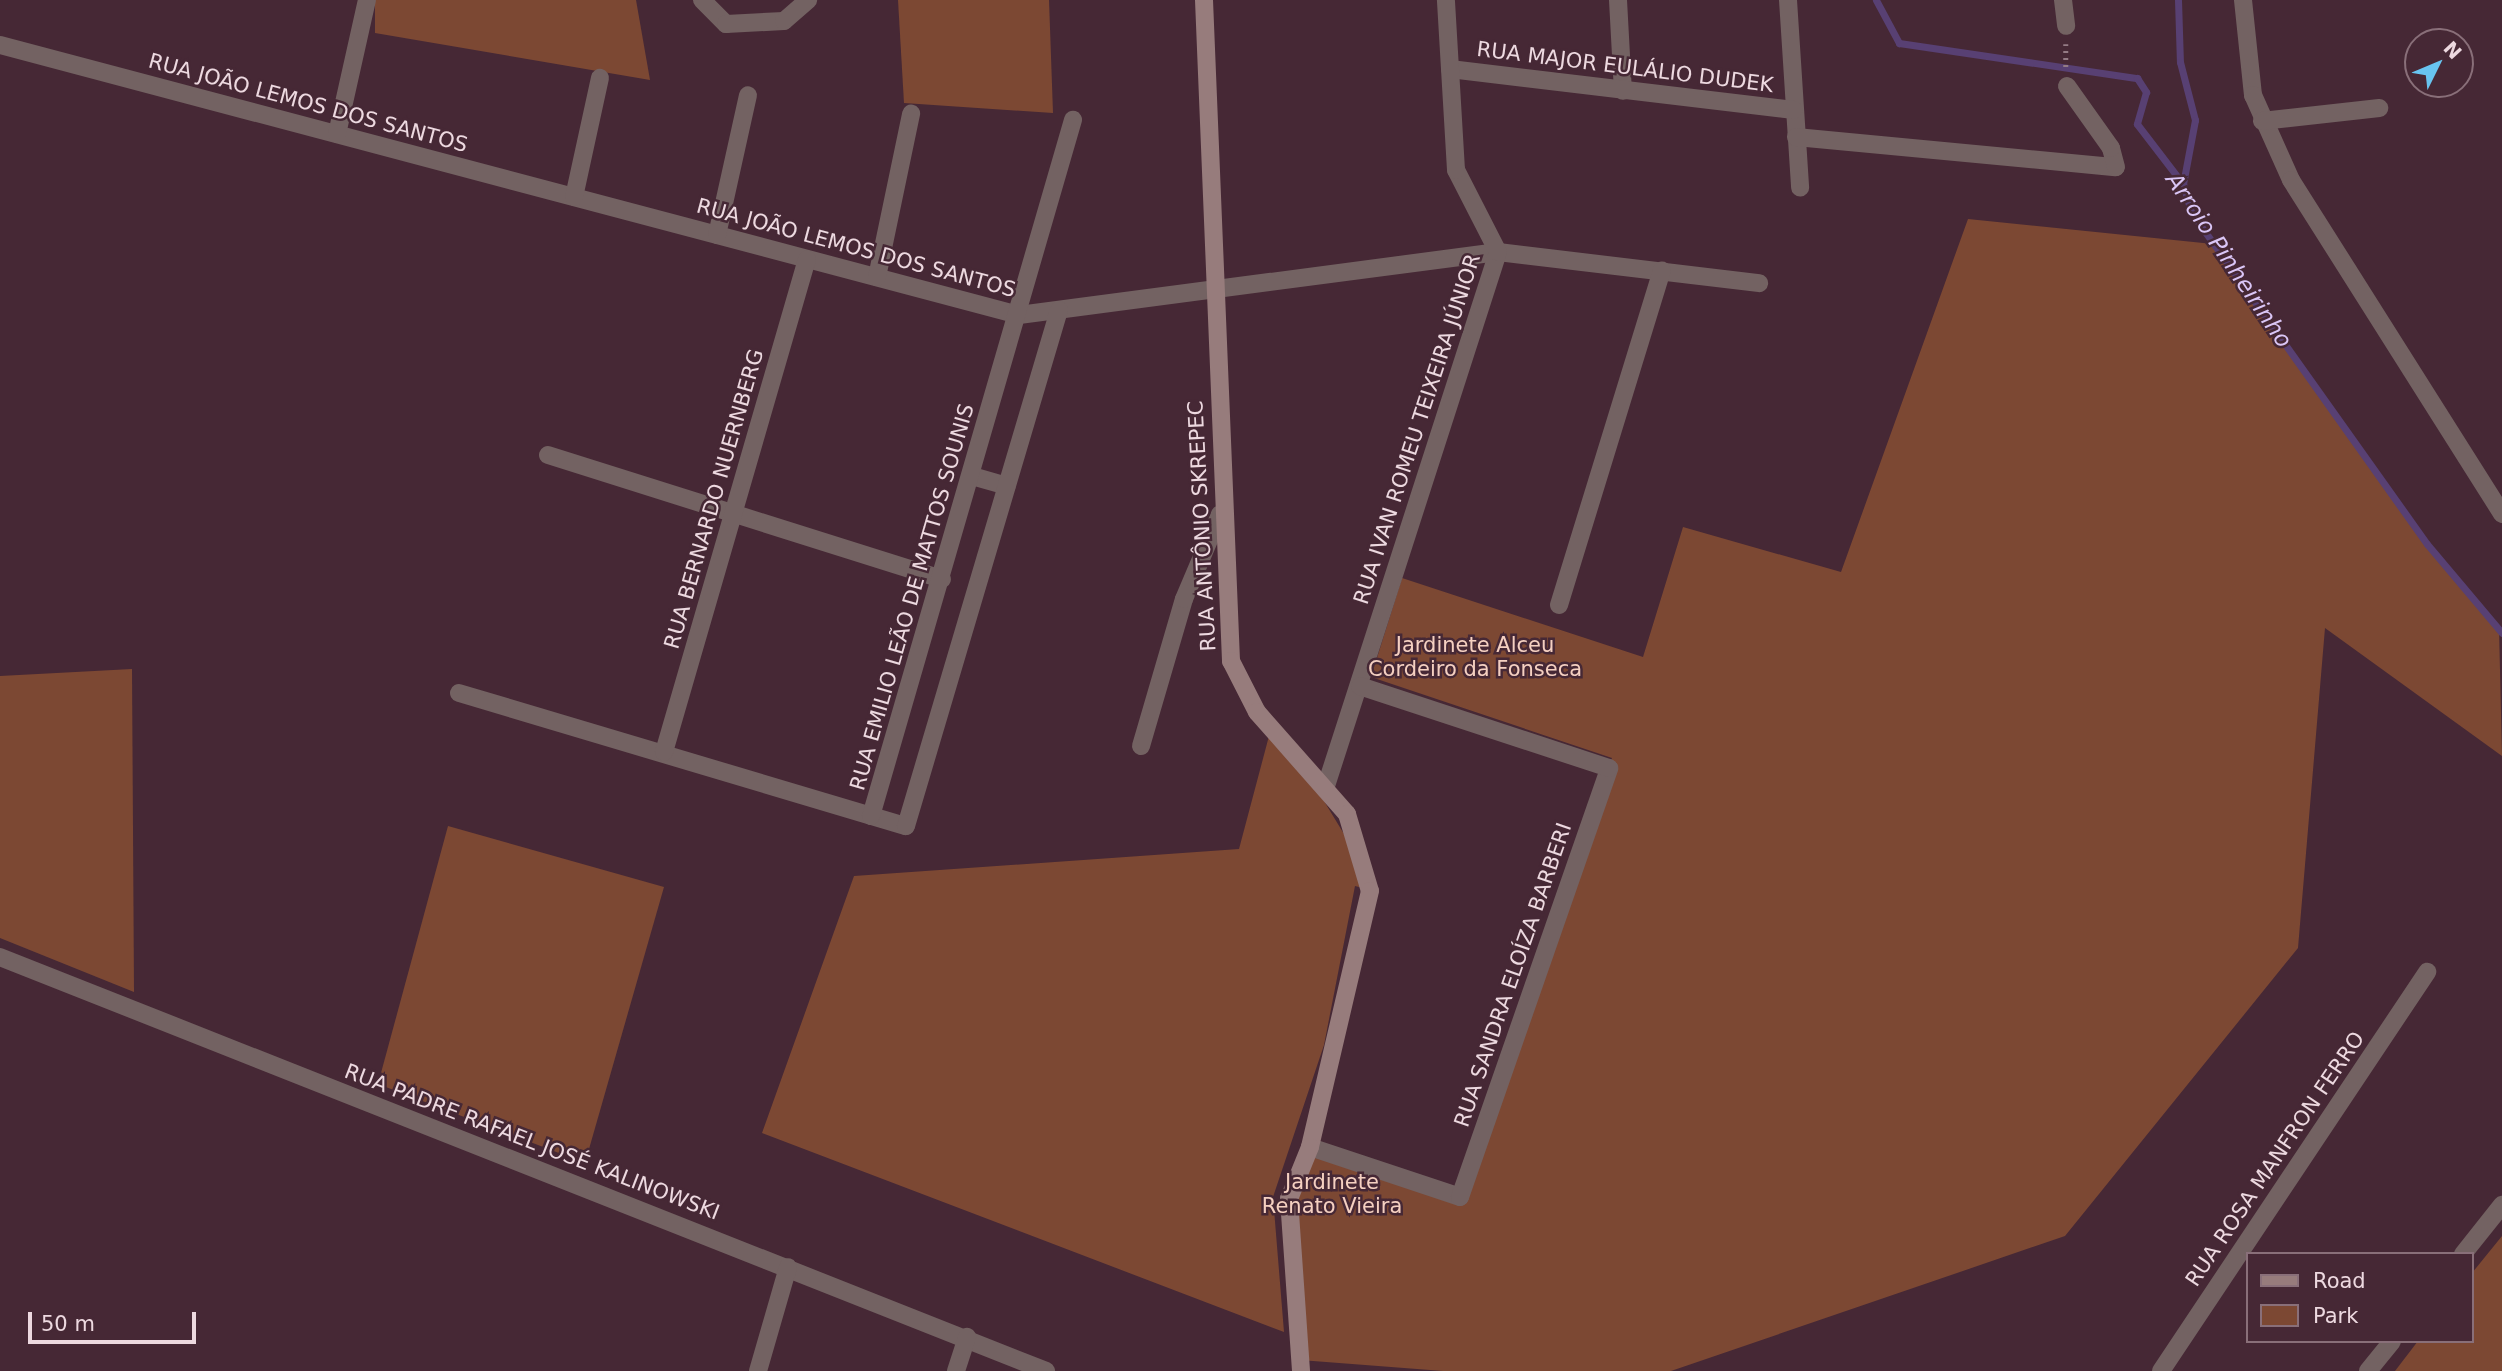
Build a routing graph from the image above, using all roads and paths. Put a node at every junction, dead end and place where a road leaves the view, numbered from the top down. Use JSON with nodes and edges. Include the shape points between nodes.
{"nodes":[{"id":1,"x":367,"y":0,"type":"edge"},
{"id":2,"x":702,"y":0,"type":"edge"},
{"id":3,"x":808,"y":0,"type":"edge"},
{"id":4,"x":1204,"y":0,"type":"edge"},
{"id":5,"x":1446,"y":0,"type":"edge"},
{"id":6,"x":1618,"y":0,"type":"edge"},
{"id":7,"x":1788,"y":0,"type":"edge"},
{"id":8,"x":2063,"y":0,"type":"edge"},
{"id":9,"x":2243,"y":0,"type":"edge"},
{"id":10,"x":2066,"y":26,"type":"joint"},
{"id":11,"x":0,"y":45,"type":"edge"},
{"id":12,"x":1450,"y":69,"type":"junction"},
{"id":13,"x":600,"y":78,"type":"dead end"},
{"id":14,"x":2066,"y":82,"type":"joint"},
{"id":15,"x":1622,"y":91,"type":"junction"},
{"id":16,"x":748,"y":96,"type":"dead end"},
{"id":17,"x":2379,"y":108,"type":"dead end"},
{"id":18,"x":1794,"y":110,"type":"junction"},
{"id":19,"x":911,"y":114,"type":"dead end"},
{"id":20,"x":1073,"y":120,"type":"dead end"},
{"id":21,"x":2262,"y":121,"type":"junction"},
{"id":22,"x":337,"y":134,"type":"junction"},
{"id":23,"x":1796,"y":137,"type":"junction"},
{"id":24,"x":1801,"y":188,"type":"dead end"},
{"id":25,"x":574,"y":197,"type":"junction"},
{"id":26,"x":717,"y":235,"type":"junction"},
{"id":27,"x":1498,"y":252,"type":"junction"},
{"id":28,"x":807,"y":259,"type":"junction"},
{"id":29,"x":1662,"y":270,"type":"junction"},
{"id":30,"x":877,"y":277,"type":"junction"},
{"id":31,"x":1759,"y":282,"type":"dead end"},
{"id":32,"x":1217,"y":288,"type":"junction"},
{"id":33,"x":1059,"y":310,"type":"junction"},
{"id":34,"x":1019,"y":315,"type":"junction"},
{"id":35,"x":548,"y":455,"type":"dead end"},
{"id":36,"x":972,"y":476,"type":"junction"},
{"id":37,"x":1007,"y":486,"type":"junction"},
{"id":38,"x":734,"y":513,"type":"junction"},
{"id":39,"x":1220,"y":514,"type":"junction"},
{"id":40,"x":2502,"y":514,"type":"edge"},
{"id":41,"x":942,"y":579,"type":"junction"},
{"id":42,"x":1559,"y":605,"type":"dead end"},
{"id":43,"x":1360,"y":686,"type":"junction"},
{"id":44,"x":458,"y":692,"type":"dead end"},
{"id":45,"x":1141,"y":746,"type":"dead end"},
{"id":46,"x":664,"y":752,"type":"junction"},
{"id":47,"x":1325,"y":789,"type":"junction"},
{"id":48,"x":871,"y":816,"type":"junction"},
{"id":49,"x":0,"y":957,"type":"edge"},
{"id":50,"x":2427,"y":972,"type":"dead end"},
{"id":51,"x":1310,"y":1147,"type":"junction"},
{"id":52,"x":2502,"y":1205,"type":"edge"},
{"id":53,"x":2465,"y":1252,"type":"edge"},
{"id":54,"x":788,"y":1267,"type":"junction"},
{"id":55,"x":967,"y":1337,"type":"junction"},
{"id":56,"x":2390,"y":1343,"type":"edge"},
{"id":57,"x":758,"y":1371,"type":"edge"},
{"id":58,"x":956,"y":1371,"type":"edge"},
{"id":59,"x":1046,"y":1371,"type":"edge"},
{"id":60,"x":1301,"y":1371,"type":"edge"},
{"id":61,"x":2161,"y":1371,"type":"edge"},
{"id":62,"x":2368,"y":1371,"type":"edge"}],
"edges":[{"from":1,"to":22,"type":"street"},
{"from":2,"to":3,"type":"street","via":[[726,24],[784,21]]},
{"from":4,"to":32,"type":"street","name":"RUA ANTÔNIO SKREPEC"},
{"from":5,"to":12,"type":"street","name":"RUA IVAN ROMEU TEIXEIRA JÚNIOR"},
{"from":6,"to":15,"type":"street"},
{"from":7,"to":18,"type":"street"},
{"from":8,"to":10,"type":"street"},
{"from":9,"to":21,"type":"street"},
{"from":10,"to":14,"type":"path"},
{"from":11,"to":22,"type":"street","name":"RUA JOÃO LEMOS DOS SANTOS"},
{"from":12,"to":15,"type":"street","name":"RUA MAJOR EULÁLIO DUDEK"},
{"from":12,"to":27,"type":"street","name":"RUA IVAN ROMEU TEIXEIRA JÚNIOR","via":[[1456,170]]},
{"from":13,"to":25,"type":"street"},
{"from":14,"to":23,"type":"street","via":[[2111,148],[2116,167]]},
{"from":15,"to":18,"type":"street","name":"RUA MAJOR EULÁLIO DUDEK"},
{"from":16,"to":26,"type":"street"},
{"from":17,"to":21,"type":"street"},
{"from":18,"to":23,"type":"street"},
{"from":19,"to":30,"type":"street"},
{"from":20,"to":34,"type":"street","name":"RUA EMILIO LEÃO DE MATTOS SOUNIS"},
{"from":21,"to":40,"type":"street","via":[[2291,180]]},
{"from":22,"to":25,"type":"street","name":"RUA JOÃO LEMOS DOS SANTOS"},
{"from":23,"to":24,"type":"street"},
{"from":25,"to":26,"type":"street","name":"RUA JOÃO LEMOS DOS SANTOS"},
{"from":26,"to":28,"type":"street","name":"RUA JOÃO LEMOS DOS SANTOS"},
{"from":27,"to":29,"type":"street","name":"RUA JOÃO LEMOS DOS SANTOS"},
{"from":27,"to":32,"type":"street","name":"RUA JOÃO LEMOS DOS SANTOS"},
{"from":27,"to":43,"type":"street","name":"RUA IVAN ROMEU TEIXEIRA JÚNIOR"},
{"from":28,"to":30,"type":"street","name":"RUA JOÃO LEMOS DOS SANTOS"},
{"from":28,"to":38,"type":"street","name":"RUA BERNARDO NUERNBERG"},
{"from":29,"to":31,"type":"street","name":"RUA JOÃO LEMOS DOS SANTOS"},
{"from":29,"to":42,"type":"street"},
{"from":30,"to":34,"type":"street","name":"RUA JOÃO LEMOS DOS SANTOS"},
{"from":32,"to":33,"type":"street","name":"RUA JOÃO LEMOS DOS SANTOS"},
{"from":32,"to":39,"type":"street","name":"RUA ANTÔNIO SKREPEC"},
{"from":33,"to":34,"type":"street","name":"RUA JOÃO LEMOS DOS SANTOS"},
{"from":33,"to":37,"type":"street","name":"RUA EMILIO LEÃO DE MATTOS SOUNIS"},
{"from":34,"to":36,"type":"street","name":"RUA EMILIO LEÃO DE MATTOS SOUNIS"},
{"from":35,"to":38,"type":"street"},
{"from":36,"to":37,"type":"street"},
{"from":36,"to":41,"type":"street","name":"RUA EMILIO LEÃO DE MATTOS SOUNIS"},
{"from":37,"to":48,"type":"street","name":"RUA EMILIO LEÃO DE MATTOS SOUNIS","via":[[906,826]]},
{"from":38,"to":41,"type":"street"},
{"from":38,"to":46,"type":"street","name":"RUA BERNARDO NUERNBERG"},
{"from":39,"to":45,"type":"street","via":[[1184,599]]},
{"from":39,"to":47,"type":"street","name":"RUA ANTÔNIO SKREPEC","via":[[1236,678],[1256,712]]},
{"from":41,"to":48,"type":"street","name":"RUA EMILIO LEÃO DE MATTOS SOUNIS"},
{"from":43,"to":47,"type":"street","name":"RUA IVAN ROMEU TEIXEIRA JÚNIOR"},
{"from":43,"to":51,"type":"street","name":"RUA SANDRA ELOÍZA BARBERI","via":[[1609,768],[1460,1197]]},
{"from":44,"to":46,"type":"street"},
{"from":46,"to":48,"type":"street"},
{"from":47,"to":51,"type":"street","name":"RUA ANTÔNIO SKREPEC","via":[[1355,831],[1370,891]]},
{"from":49,"to":54,"type":"street","name":"RUA PADRE RAFAEL JOSÉ KALINOWSKI"},
{"from":50,"to":61,"type":"street","name":"RUA ROSA MANFRON FERRO"},
{"from":51,"to":60,"type":"street","name":"RUA ANTÔNIO SKREPEC","via":[[1289,1199]]},
{"from":52,"to":53,"type":"street"},
{"from":54,"to":55,"type":"street","name":"RUA PADRE RAFAEL JOSÉ KALINOWSKI"},
{"from":54,"to":57,"type":"street"},
{"from":55,"to":58,"type":"street"},
{"from":55,"to":59,"type":"street","name":"RUA PADRE RAFAEL JOSÉ KALINOWSKI"},
{"from":56,"to":62,"type":"street"}]}
